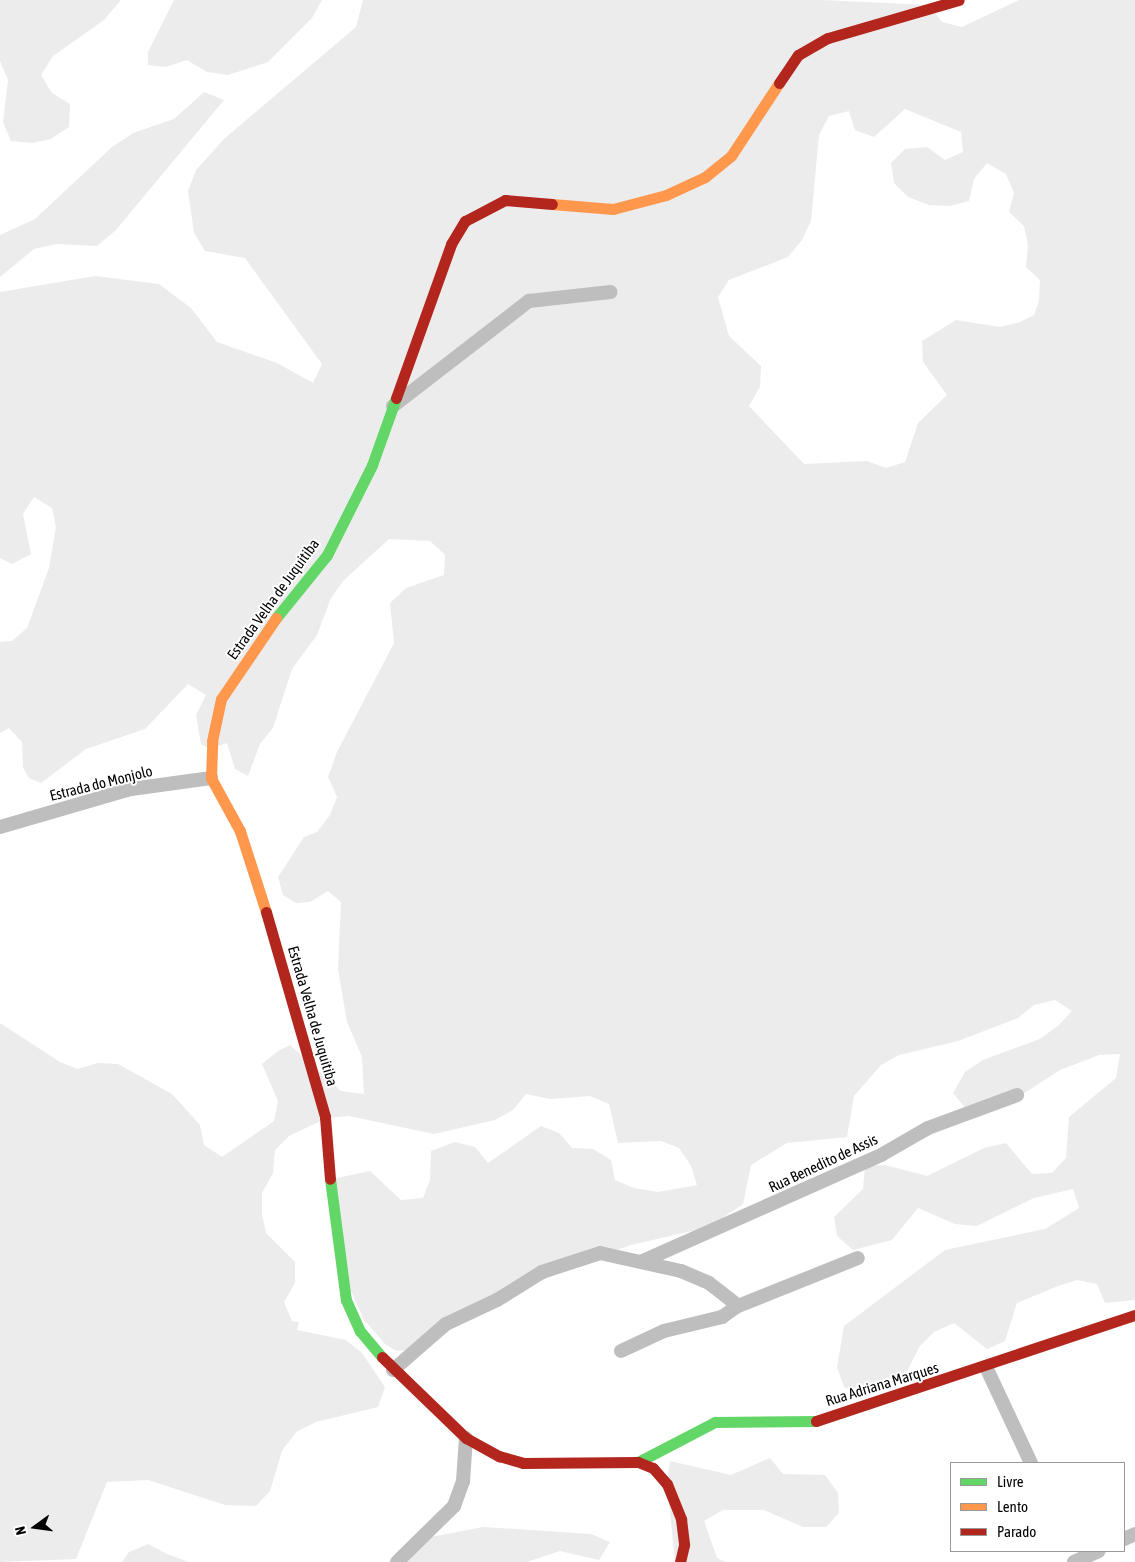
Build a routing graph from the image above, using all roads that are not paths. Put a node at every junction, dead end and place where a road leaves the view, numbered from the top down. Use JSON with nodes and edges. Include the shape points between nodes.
{"nodes":[{"id":1,"x":959,"y":0,"type":"edge"},
{"id":2,"x":611,"y":292,"type":"dead end"},
{"id":3,"x":392,"y":407,"type":"junction"},
{"id":4,"x":211,"y":778,"type":"junction"},
{"id":5,"x":0,"y":827,"type":"edge"},
{"id":6,"x":1017,"y":1094,"type":"dead end"},
{"id":7,"x":858,"y":1258,"type":"dead end"},
{"id":8,"x":643,"y":1261,"type":"junction"},
{"id":9,"x":738,"y":1306,"type":"junction"},
{"id":10,"x":1135,"y":1315,"type":"edge"},
{"id":11,"x":621,"y":1351,"type":"dead end"},
{"id":12,"x":986,"y":1367,"type":"junction"},
{"id":13,"x":393,"y":1370,"type":"junction"},
{"id":14,"x":466,"y":1438,"type":"junction"},
{"id":15,"x":638,"y":1462,"type":"junction"},
{"id":16,"x":1031,"y":1462,"type":"edge"},
{"id":17,"x":1097,"y":1552,"type":"edge"},
{"id":18,"x":397,"y":1562,"type":"edge"},
{"id":19,"x":680,"y":1562,"type":"edge"},
{"id":20,"x":1073,"y":1562,"type":"edge"}],
"edges":[{"from":1,"to":3,"type":"street","name":"Estrada Velha de Juquitiba","via":[[828,38],[798,55],[731,156],[705,178],[666,195],[613,209],[505,200],[465,221],[451,244]]},
{"from":2,"to":3,"type":"street","via":[[529,301]]},
{"from":3,"to":4,"type":"street","name":"Estrada Velha de Juquitiba","via":[[372,465],[326,555],[271,624],[221,698],[212,741]]},
{"from":4,"to":5,"type":"street","name":"Estrada do Monjolo","via":[[131,789]]},
{"from":4,"to":13,"type":"street","name":"Estrada Velha de Juquitiba","via":[[243,840],[293,995],[326,1118],[334,1227],[346,1300],[360,1331]]},
{"from":6,"to":8,"type":"street","name":"Rua Benedito de Assis","via":[[928,1128],[881,1155]]},
{"from":7,"to":9,"type":"street"},
{"from":8,"to":9,"type":"street","via":[[709,1282]]},
{"from":8,"to":13,"type":"street","via":[[600,1253],[542,1272],[498,1300],[446,1324]]},
{"from":9,"to":11,"type":"street","via":[[722,1317],[664,1331]]},
{"from":10,"to":12,"type":"street","name":"Rua Adriana Marques"},
{"from":12,"to":15,"type":"street","name":"Rua Adriana Marques","via":[[805,1423],[731,1419],[715,1422]]},
{"from":12,"to":16,"type":"street"},
{"from":13,"to":14,"type":"street","name":"Estrada Velha de Juquitiba"},
{"from":14,"to":15,"type":"street","name":"Estrada Velha de Juquitiba","via":[[499,1456],[523,1463]]},
{"from":14,"to":18,"type":"street","via":[[463,1481],[454,1506]]},
{"from":15,"to":19,"type":"street","via":[[653,1468],[667,1484],[681,1519],[684,1545]]},
{"from":17,"to":20,"type":"street"}]}
